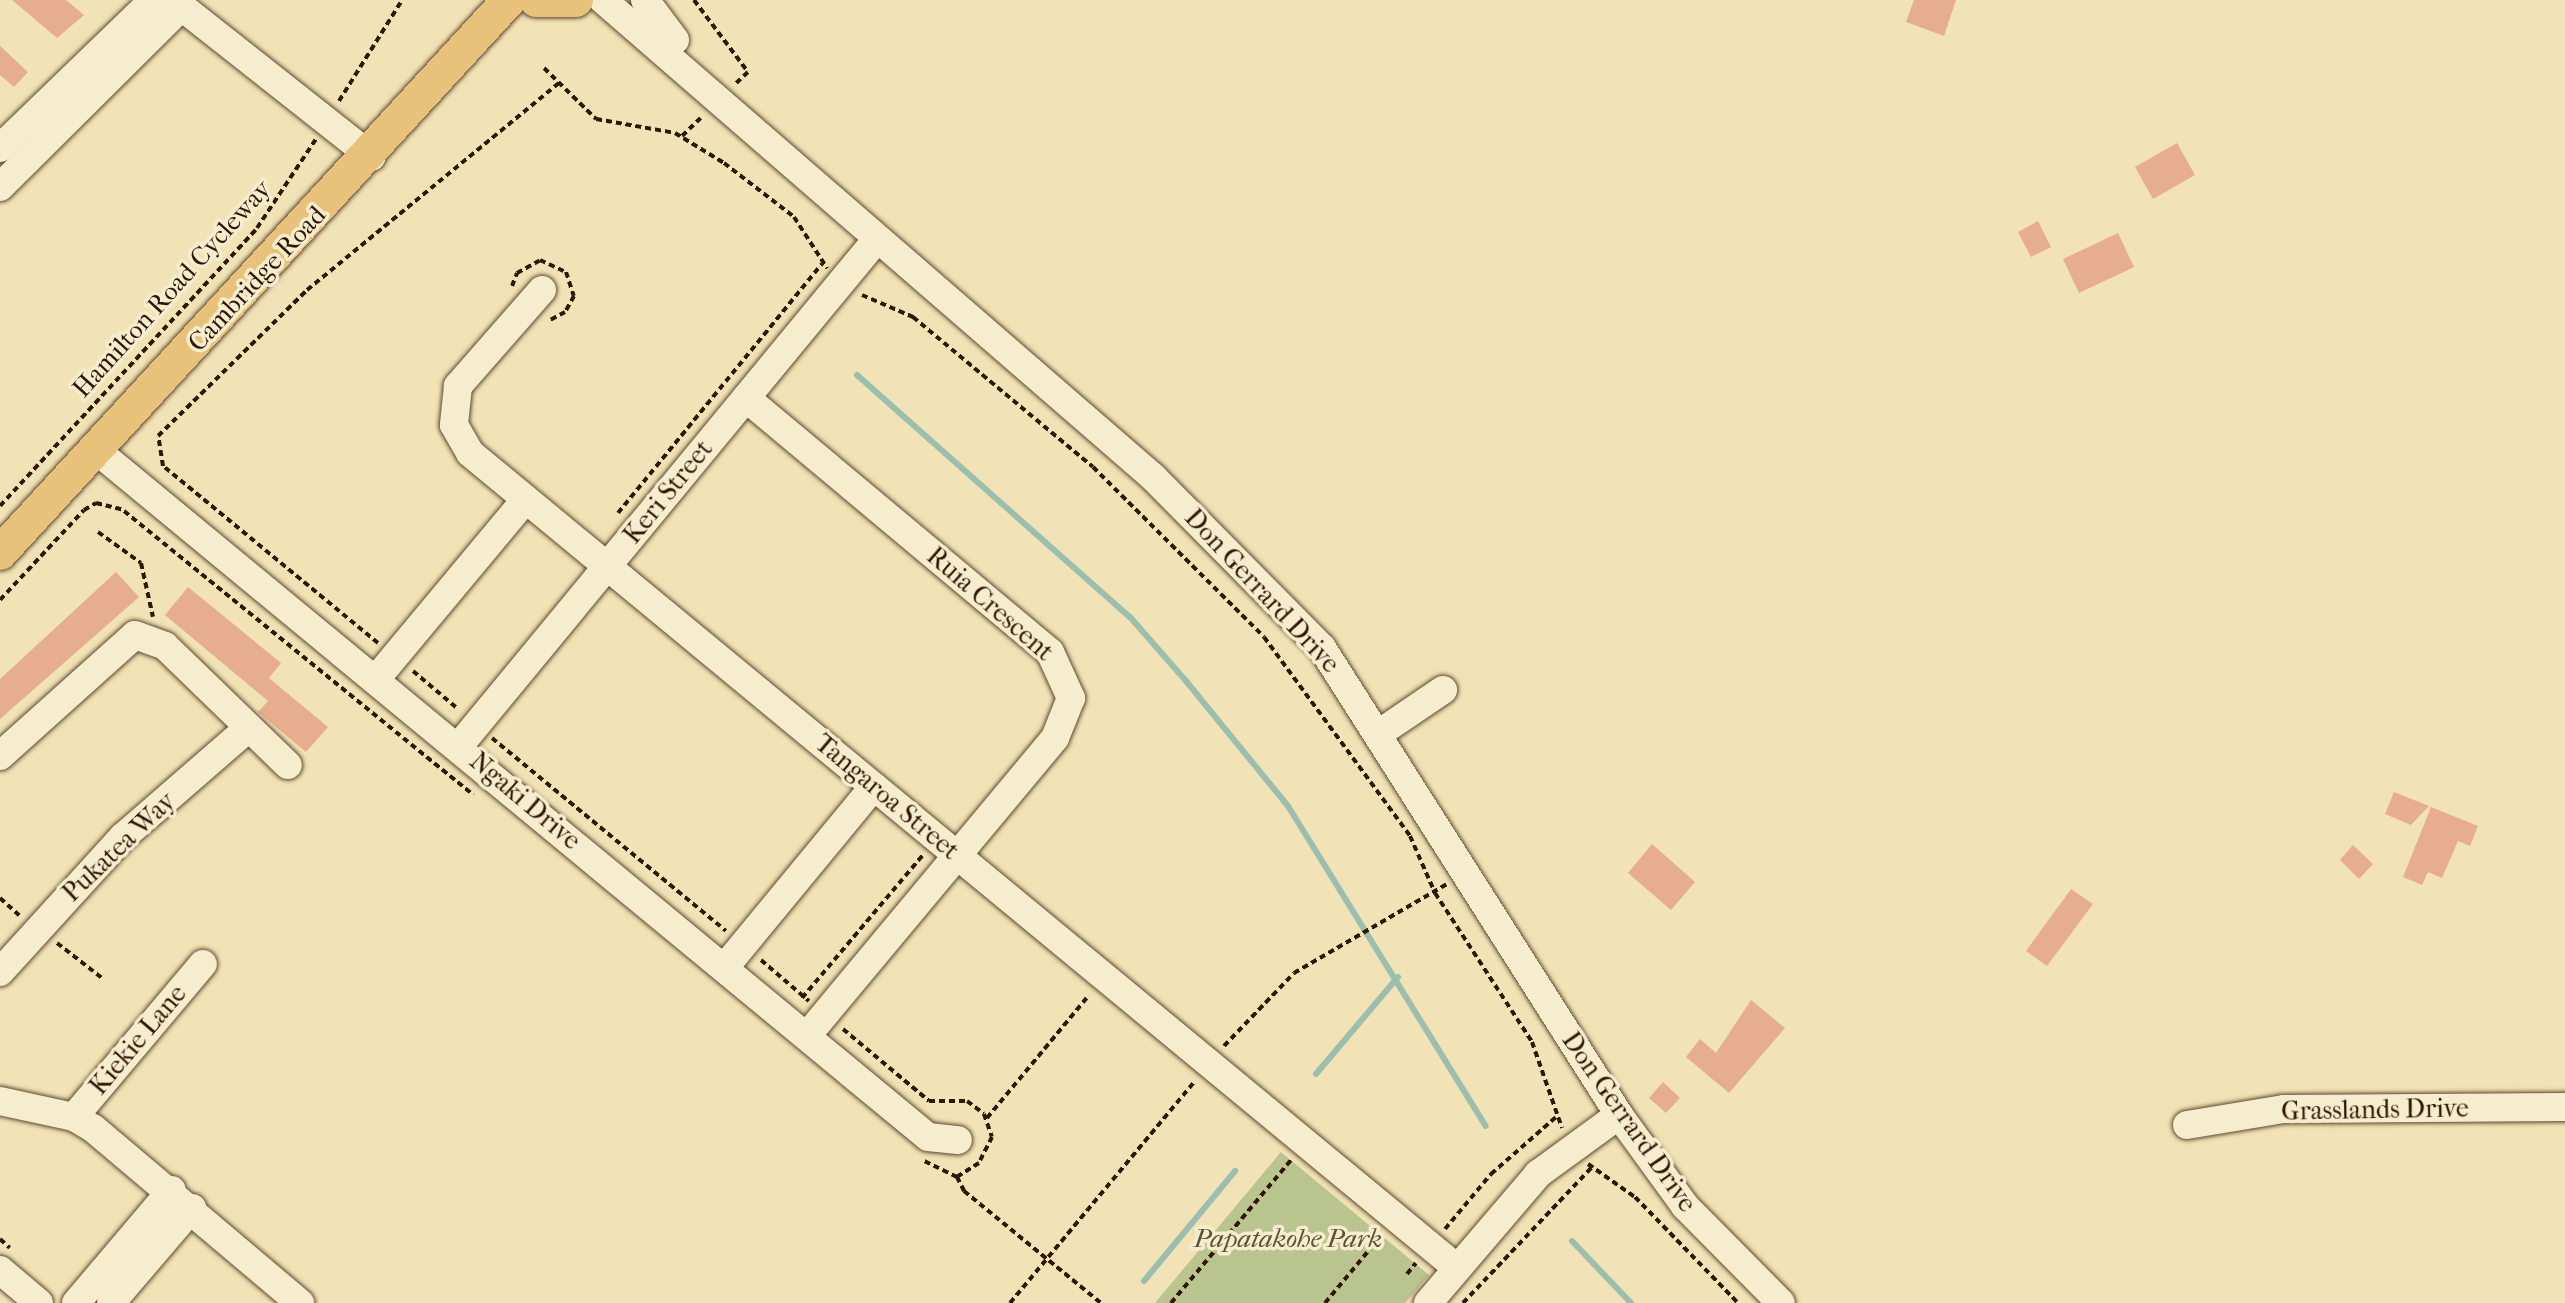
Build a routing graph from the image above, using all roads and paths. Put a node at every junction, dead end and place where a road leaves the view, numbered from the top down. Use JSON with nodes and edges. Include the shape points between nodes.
{"nodes":[{"id":1,"x":153,"y":0,"type":"edge"},
{"id":2,"x":402,"y":0,"type":"edge"},
{"id":3,"x":509,"y":0,"type":"edge"},
{"id":4,"x":536,"y":0,"type":"edge"},
{"id":5,"x":576,"y":0,"type":"edge"},
{"id":6,"x":603,"y":0,"type":"edge"},
{"id":7,"x":645,"y":0,"type":"edge"},
{"id":8,"x":694,"y":0,"type":"edge"},
{"id":9,"x":177,"y":3,"type":"edge"},
{"id":10,"x":544,"y":68,"type":"dead end"},
{"id":11,"x":748,"y":72,"type":"dead end"},
{"id":12,"x":559,"y":83,"type":"junction"},
{"id":13,"x":715,"y":91,"type":"junction"},
{"id":14,"x":327,"y":120,"type":"junction"},
{"id":15,"x":0,"y":148,"type":"edge"},
{"id":16,"x":372,"y":157,"type":"junction"},
{"id":17,"x":0,"y":187,"type":"edge"},
{"id":18,"x":877,"y":239,"type":"junction"},
{"id":19,"x":832,"y":273,"type":"junction"},
{"id":20,"x":512,"y":286,"type":"dead end"},
{"id":21,"x":542,"y":290,"type":"dead end"},
{"id":22,"x":539,"y":324,"type":"dead end"},
{"id":23,"x":746,"y":398,"type":"junction"},
{"id":24,"x":96,"y":450,"type":"junction"},
{"id":25,"x":144,"y":488,"type":"junction"},
{"id":26,"x":526,"y":499,"type":"junction"},
{"id":27,"x":0,"y":506,"type":"edge"},
{"id":28,"x":98,"y":532,"type":"dead end"},
{"id":29,"x":0,"y":553,"type":"edge"},
{"id":30,"x":598,"y":558,"type":"junction"},
{"id":31,"x":0,"y":600,"type":"edge"},
{"id":32,"x":151,"y":638,"type":"junction"},
{"id":33,"x":376,"y":679,"type":"junction"},
{"id":34,"x":1443,"y":690,"type":"dead end"},
{"id":35,"x":467,"y":697,"type":"dead end"},
{"id":36,"x":246,"y":730,"type":"junction"},
{"id":37,"x":1381,"y":732,"type":"junction"},
{"id":38,"x":449,"y":738,"type":"junction"},
{"id":39,"x":421,"y":753,"type":"dead end"},
{"id":40,"x":0,"y":756,"type":"edge"},
{"id":41,"x":288,"y":765,"type":"dead end"},
{"id":42,"x":874,"y":786,"type":"junction"},
{"id":43,"x":947,"y":846,"type":"junction"},
{"id":44,"x":1423,"y":897,"type":"dead end"},
{"id":45,"x":203,"y":964,"type":"dead end"},
{"id":46,"x":725,"y":967,"type":"junction"},
{"id":47,"x":0,"y":972,"type":"edge"},
{"id":48,"x":1090,"y":994,"type":"dead end"},
{"id":49,"x":786,"y":1018,"type":"junction"},
{"id":50,"x":807,"y":1036,"type":"junction"},
{"id":51,"x":1218,"y":1054,"type":"junction"},
{"id":52,"x":0,"y":1101,"type":"edge"},
{"id":53,"x":2565,"y":1107,"type":"edge"},
{"id":54,"x":1619,"y":1115,"type":"junction"},
{"id":55,"x":74,"y":1117,"type":"junction"},
{"id":56,"x":1556,"y":1117,"type":"junction"},
{"id":57,"x":987,"y":1118,"type":"dead end"},
{"id":58,"x":2187,"y":1125,"type":"dead end"},
{"id":59,"x":958,"y":1140,"type":"dead end"},
{"id":60,"x":1305,"y":1143,"type":"junction"},
{"id":61,"x":1583,"y":1158,"type":"junction"},
{"id":62,"x":957,"y":1177,"type":"dead end"},
{"id":63,"x":182,"y":1199,"type":"junction"},
{"id":64,"x":1433,"y":1235,"type":"junction"},
{"id":65,"x":1375,"y":1243,"type":"dead end"},
{"id":66,"x":1047,"y":1259,"type":"junction"},
{"id":67,"x":1462,"y":1262,"type":"junction"},
{"id":68,"x":0,"y":1270,"type":"edge"},
{"id":69,"x":1407,"y":1274,"type":"dead end"},
{"id":70,"x":39,"y":1303,"type":"edge"},
{"id":71,"x":76,"y":1303,"type":"edge"},
{"id":72,"x":111,"y":1303,"type":"edge"},
{"id":73,"x":300,"y":1303,"type":"edge"},
{"id":74,"x":1010,"y":1303,"type":"edge"},
{"id":75,"x":1101,"y":1303,"type":"edge"},
{"id":76,"x":1171,"y":1303,"type":"edge"},
{"id":77,"x":1325,"y":1303,"type":"edge"},
{"id":78,"x":1428,"y":1303,"type":"edge"},
{"id":79,"x":1463,"y":1303,"type":"edge"},
{"id":80,"x":1738,"y":1303,"type":"edge"},
{"id":81,"x":1781,"y":1303,"type":"edge"}],
"edges":[{"from":1,"to":15,"type":"street"},
{"from":2,"to":14,"type":"path","name":"Hamilton Road Cycleway"},
{"from":3,"to":16,"type":"main road","name":"Cambridge Road"},
{"from":4,"to":5,"type":"main road"},
{"from":6,"to":13,"type":"street","name":"Don Gerrard Drive"},
{"from":7,"to":13,"type":"street","name":"Don Gerrard Drive"},
{"from":8,"to":11,"type":"path"},
{"from":9,"to":14,"type":"street"},
{"from":9,"to":17,"type":"street"},
{"from":10,"to":12,"type":"path"},
{"from":12,"to":19,"type":"path","via":[[609,125],[696,143],[794,217]]},
{"from":12,"to":25,"type":"path","via":[[237,355],[158,436],[163,466]]},
{"from":13,"to":18,"type":"street","name":"Don Gerrard Drive"},
{"from":14,"to":16,"type":"street"},
{"from":14,"to":27,"type":"path","name":"Hamilton Road Cycleway","via":[[257,228]]},
{"from":16,"to":24,"type":"main road","name":"Cambridge Road"},
{"from":18,"to":19,"type":"street","name":"Keri Street"},
{"from":18,"to":37,"type":"street","name":"Don Gerrard Drive","via":[[1233,553],[1322,648]]},
{"from":19,"to":23,"type":"street","name":"Keri Street"},
{"from":19,"to":30,"type":"path"},
{"from":19,"to":56,"type":"path","via":[[913,317],[976,368],[1176,542],[1264,637],[1410,836],[1435,893],[1532,1042]]},
{"from":20,"to":22,"type":"path","via":[[517,273],[540,260],[566,272],[574,296],[569,308]]},
{"from":21,"to":26,"type":"street","name":"Tangaroa Street","via":[[458,386],[454,402],[460,439]]},
{"from":23,"to":30,"type":"street","name":"Keri Street"},
{"from":23,"to":43,"type":"street","name":"Ruia Crescent","via":[[1050,652],[1066,677],[1068,714],[1055,738]]},
{"from":24,"to":25,"type":"street","name":"Ngaki Drive"},
{"from":24,"to":29,"type":"main road","name":"Cambridge Road"},
{"from":25,"to":31,"type":"path","via":[[124,511],[96,503],[84,510]]},
{"from":25,"to":33,"type":"street","name":"Ngaki Drive"},
{"from":26,"to":30,"type":"street","name":"Tangaroa Street"},
{"from":26,"to":33,"type":"street"},
{"from":28,"to":32,"type":"path","via":[[141,563],[152,589]]},
{"from":30,"to":38,"type":"street","name":"Keri Street"},
{"from":30,"to":42,"type":"street","name":"Tangaroa Street"},
{"from":32,"to":36,"type":"street"},
{"from":32,"to":40,"type":"street","via":[[126,639]]},
{"from":33,"to":38,"type":"street","name":"Ngaki Drive"},
{"from":34,"to":37,"type":"street"},
{"from":35,"to":38,"type":"path"},
{"from":36,"to":41,"type":"street"},
{"from":36,"to":47,"type":"street","name":"Pukatea Way","via":[[123,837]]},
{"from":37,"to":54,"type":"street","name":"Don Gerrard Drive"},
{"from":38,"to":39,"type":"path"},
{"from":38,"to":46,"type":"street","name":"Ngaki Drive"},
{"from":42,"to":43,"type":"street","name":"Tangaroa Street"},
{"from":42,"to":46,"type":"street"},
{"from":43,"to":49,"type":"path"},
{"from":43,"to":50,"type":"street","name":"Ruia Crescent"},
{"from":43,"to":51,"type":"street","name":"Tangaroa Street"},
{"from":44,"to":51,"type":"path","via":[[1272,992]]},
{"from":45,"to":55,"type":"street","name":"Kiekie Lane"},
{"from":46,"to":49,"type":"street","name":"Ngaki Drive"},
{"from":48,"to":57,"type":"path"},
{"from":49,"to":50,"type":"street","name":"Ngaki Drive"},
{"from":50,"to":59,"type":"street","name":"Ngaki Drive","via":[[928,1137]]},
{"from":51,"to":60,"type":"street","name":"Tangaroa Street"},
{"from":51,"to":66,"type":"path"},
{"from":52,"to":55,"type":"street"},
{"from":53,"to":58,"type":"street","name":"Grasslands Drive","via":[[2284,1109]]},
{"from":54,"to":61,"type":"street"},
{"from":54,"to":81,"type":"street","name":"Don Gerrard Drive","via":[[1685,1206]]},
{"from":55,"to":63,"type":"street"},
{"from":56,"to":61,"type":"path"},
{"from":56,"to":64,"type":"path"},
{"from":60,"to":64,"type":"street","name":"Tangaroa Street"},
{"from":60,"to":76,"type":"path"},
{"from":61,"to":67,"type":"street","via":[[1538,1174]]},
{"from":61,"to":79,"type":"path"},
{"from":61,"to":80,"type":"path","via":[[1635,1197]]},
{"from":62,"to":66,"type":"path","via":[[964,1191]]},
{"from":63,"to":71,"type":"street"},
{"from":63,"to":72,"type":"street"},
{"from":63,"to":73,"type":"street"},
{"from":64,"to":67,"type":"street","name":"Tangaroa Street"},
{"from":64,"to":67,"type":"path"},
{"from":64,"to":69,"type":"path"},
{"from":65,"to":77,"type":"path"},
{"from":66,"to":74,"type":"path"},
{"from":66,"to":75,"type":"path"},
{"from":67,"to":78,"type":"street"},
{"from":68,"to":70,"type":"street"}]}
